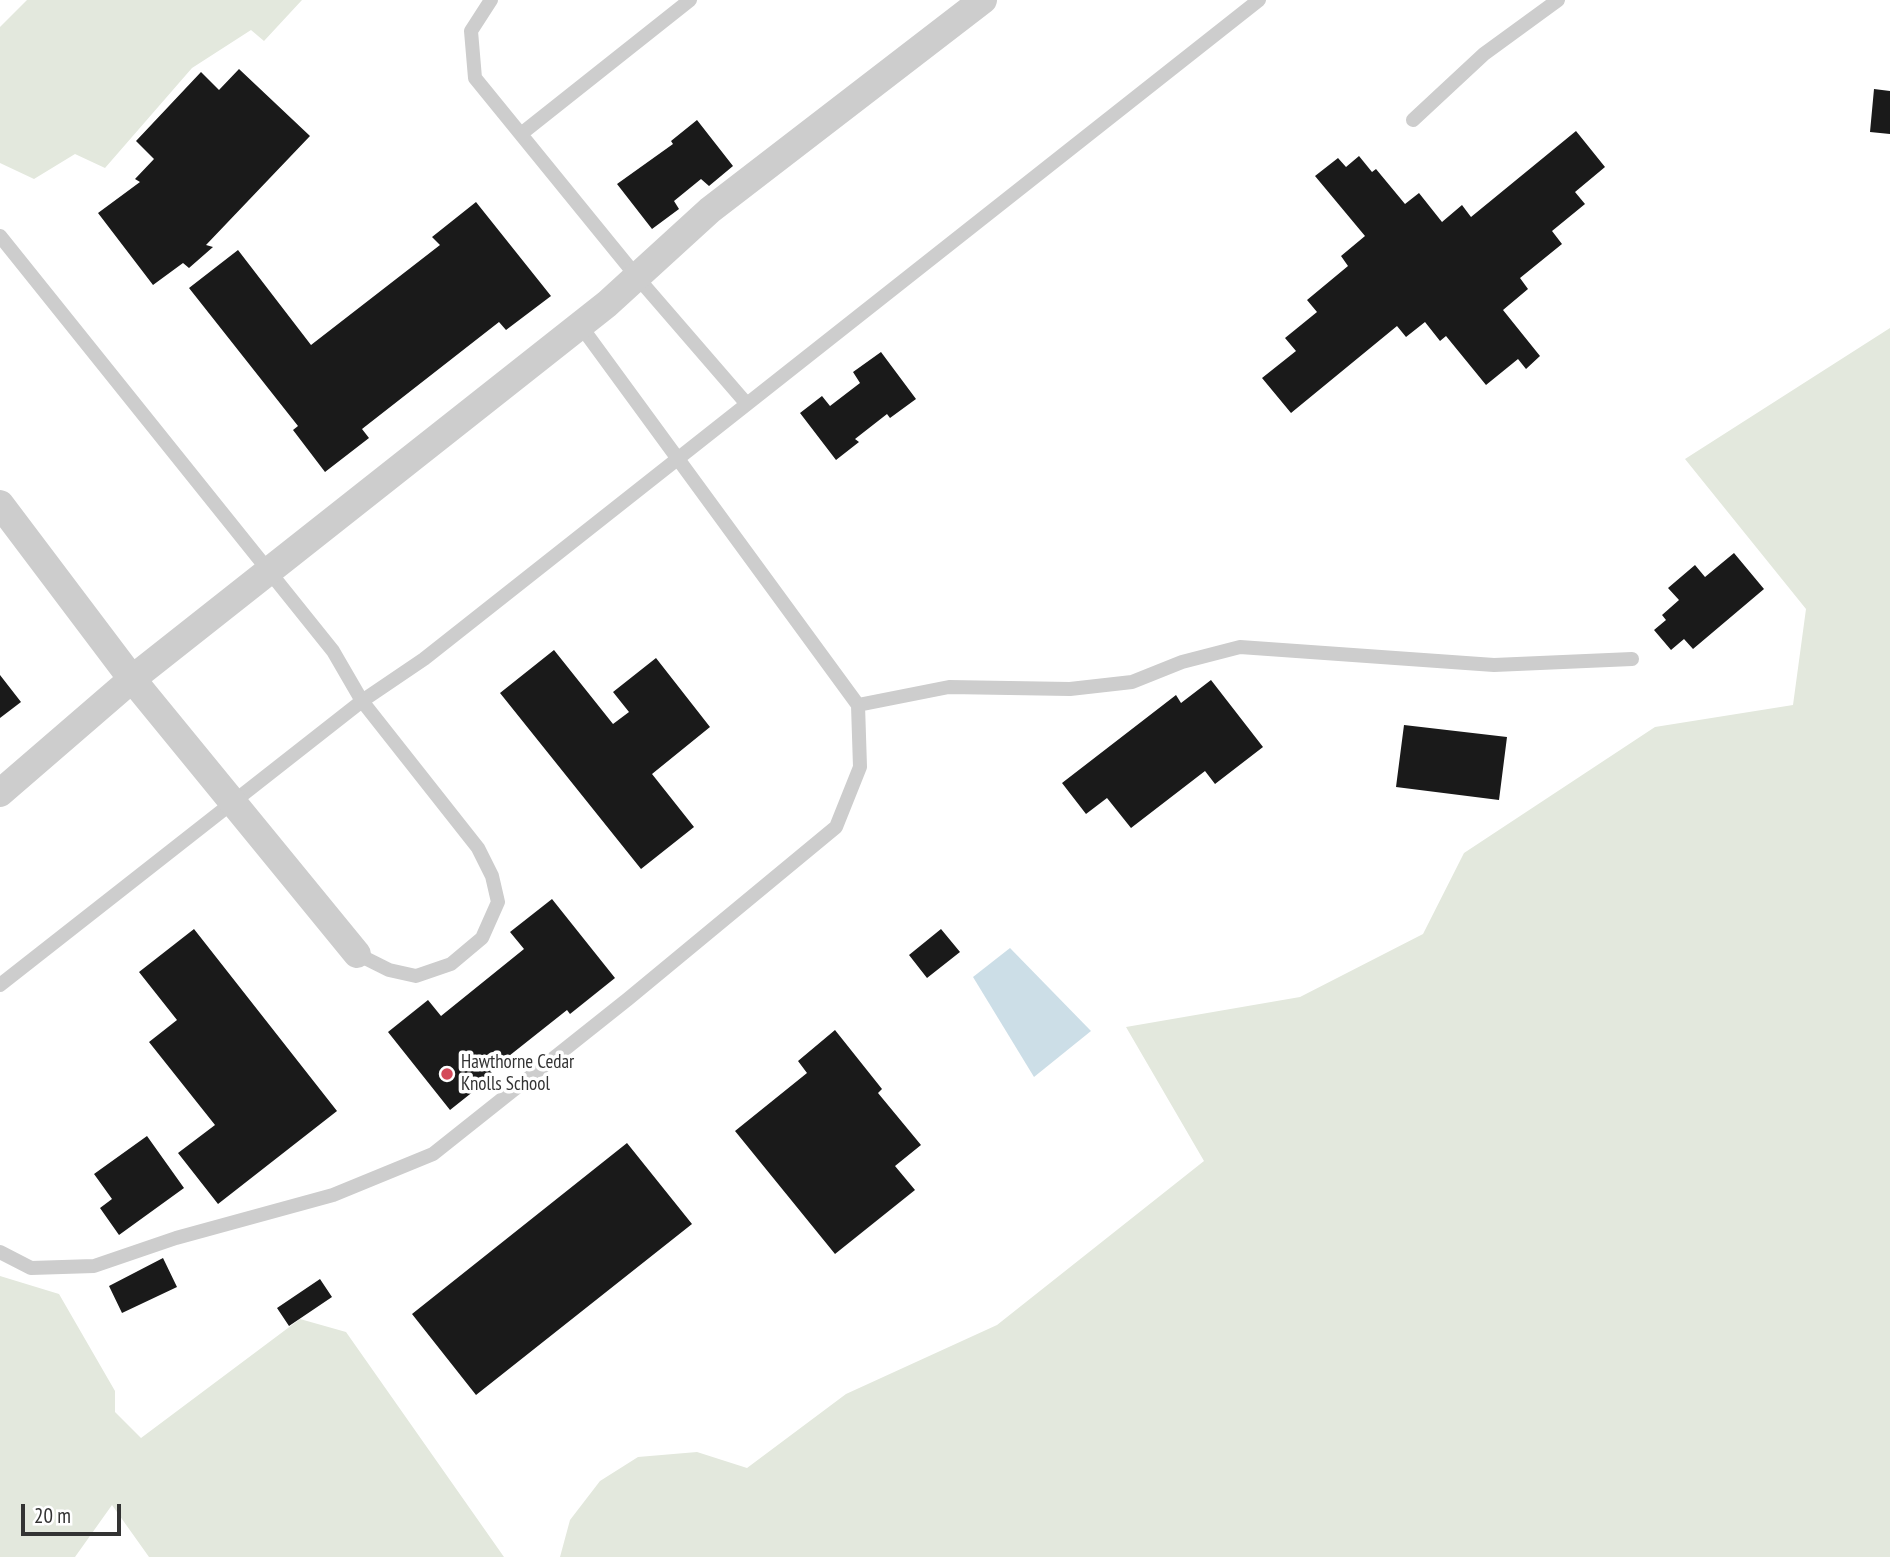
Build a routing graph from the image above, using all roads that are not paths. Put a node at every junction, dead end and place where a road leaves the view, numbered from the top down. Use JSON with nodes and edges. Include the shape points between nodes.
{"nodes":[{"id":1,"x":491,"y":0,"type":"edge"},
{"id":2,"x":690,"y":0,"type":"edge"},
{"id":3,"x":983,"y":0,"type":"edge"},
{"id":4,"x":1259,"y":0,"type":"edge"},
{"id":5,"x":1559,"y":0,"type":"edge"},
{"id":6,"x":1413,"y":120,"type":"dead end"},
{"id":7,"x":521,"y":134,"type":"junction"},
{"id":8,"x":0,"y":236,"type":"edge"},
{"id":9,"x":637,"y":277,"type":"junction"},
{"id":10,"x":580,"y":325,"type":"junction"},
{"id":11,"x":746,"y":403,"type":"junction"},
{"id":12,"x":676,"y":457,"type":"junction"},
{"id":13,"x":0,"y":504,"type":"edge"},
{"id":14,"x":267,"y":572,"type":"junction"},
{"id":15,"x":1632,"y":659,"type":"dead end"},
{"id":16,"x":132,"y":679,"type":"junction"},
{"id":17,"x":362,"y":701,"type":"junction"},
{"id":18,"x":858,"y":705,"type":"junction"},
{"id":19,"x":0,"y":793,"type":"edge"},
{"id":20,"x":231,"y":802,"type":"junction"},
{"id":21,"x":357,"y":954,"type":"joint"},
{"id":22,"x":0,"y":985,"type":"edge"},
{"id":23,"x":0,"y":1252,"type":"edge"}],
"edges":[{"from":1,"to":7,"type":"lane","via":[[471,31],[475,78]]},
{"from":2,"to":7,"type":"lane"},
{"from":3,"to":9,"type":"street","via":[[710,210]]},
{"from":4,"to":11,"type":"lane"},
{"from":5,"to":6,"type":"lane","via":[[1484,54]]},
{"from":7,"to":9,"type":"lane"},
{"from":8,"to":14,"type":"lane"},
{"from":9,"to":10,"type":"street"},
{"from":9,"to":11,"type":"lane"},
{"from":10,"to":12,"type":"lane"},
{"from":10,"to":14,"type":"street"},
{"from":11,"to":12,"type":"lane"},
{"from":12,"to":17,"type":"lane","via":[[424,659]]},
{"from":12,"to":18,"type":"lane"},
{"from":13,"to":16,"type":"street"},
{"from":14,"to":16,"type":"street"},
{"from":14,"to":17,"type":"lane","via":[[333,651]]},
{"from":15,"to":18,"type":"lane","via":[[1494,664],[1240,647],[1182,662],[1132,682],[1070,689],[949,687]]},
{"from":16,"to":19,"type":"street"},
{"from":16,"to":20,"type":"street"},
{"from":17,"to":20,"type":"lane"},
{"from":17,"to":21,"type":"lane","via":[[478,848],[498,902],[482,938],[451,964],[416,976],[389,970]]},
{"from":18,"to":23,"type":"lane","via":[[860,767],[836,827],[433,1154],[333,1195],[94,1266],[32,1268]]},
{"from":20,"to":21,"type":"street"},
{"from":20,"to":22,"type":"lane"}]}
